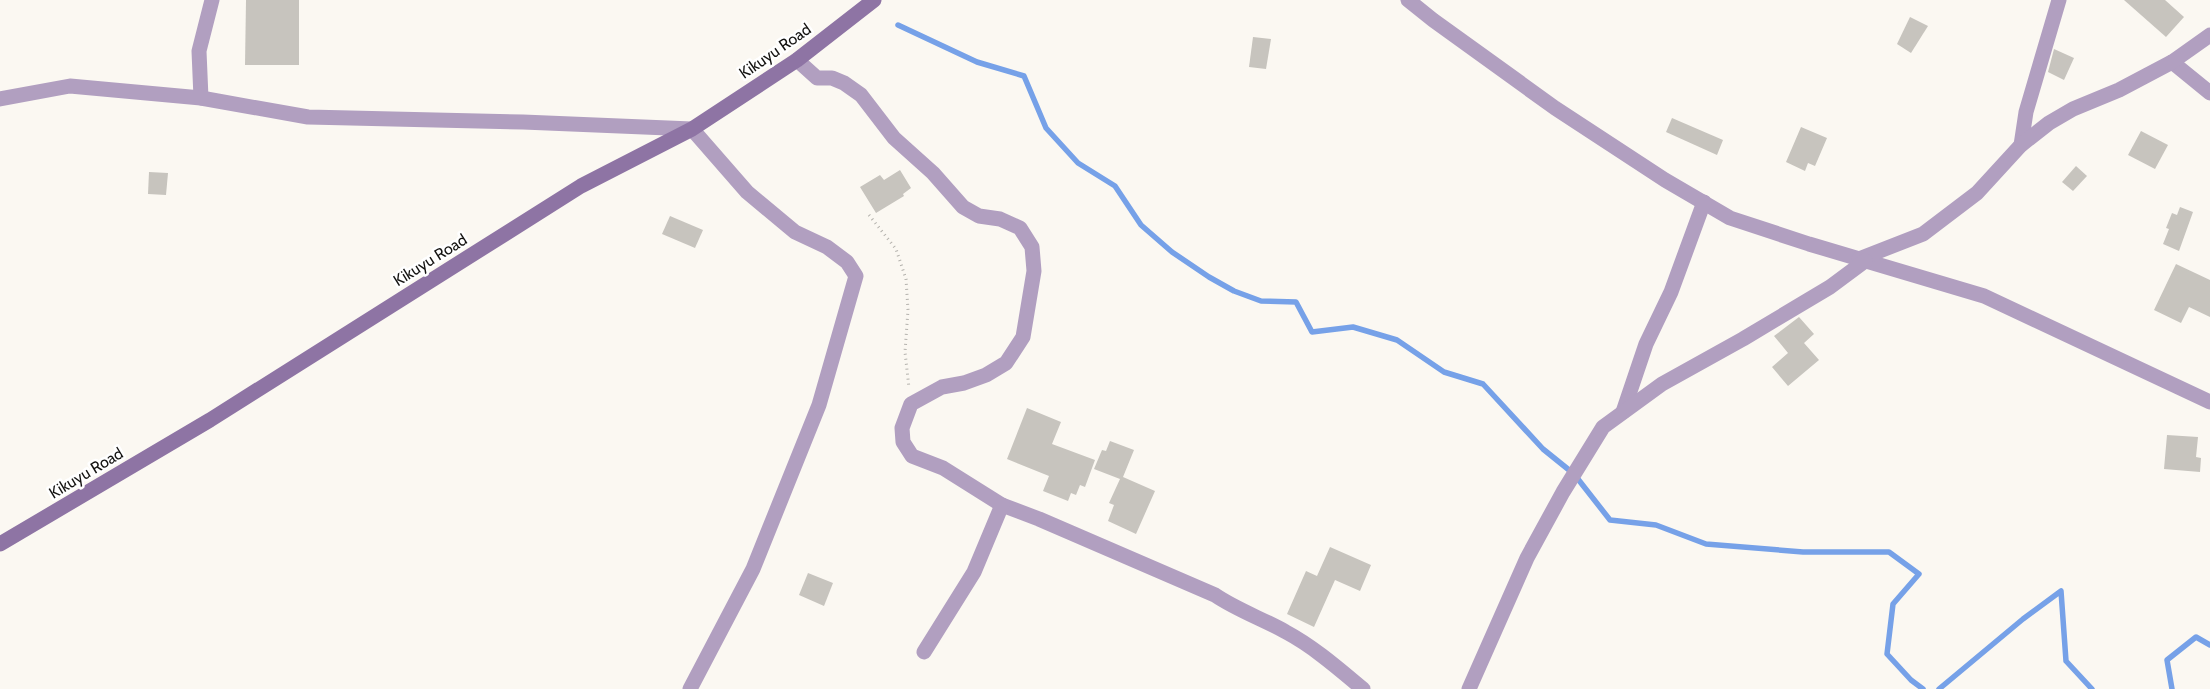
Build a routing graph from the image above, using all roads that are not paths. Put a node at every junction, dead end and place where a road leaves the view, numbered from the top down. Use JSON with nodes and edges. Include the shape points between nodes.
{"nodes":[{"id":1,"x":212,"y":0,"type":"edge"},
{"id":2,"x":1408,"y":0,"type":"edge"},
{"id":3,"x":2059,"y":0,"type":"edge"},
{"id":4,"x":866,"y":2,"type":"edge"},
{"id":5,"x":2210,"y":35,"type":"edge"},
{"id":6,"x":797,"y":60,"type":"junction"},
{"id":7,"x":2172,"y":62,"type":"junction"},
{"id":8,"x":2210,"y":92,"type":"edge"},
{"id":9,"x":201,"y":98,"type":"junction"},
{"id":10,"x":0,"y":99,"type":"edge"},
{"id":11,"x":692,"y":129,"type":"junction"},
{"id":12,"x":2021,"y":145,"type":"junction"},
{"id":13,"x":1704,"y":202,"type":"junction"},
{"id":14,"x":1862,"y":260,"type":"junction"},
{"id":15,"x":2210,"y":402,"type":"edge"},
{"id":16,"x":1623,"y":412,"type":"junction"},
{"id":17,"x":1002,"y":505,"type":"junction"},
{"id":18,"x":0,"y":544,"type":"edge"},
{"id":19,"x":924,"y":652,"type":"dead end"},
{"id":20,"x":690,"y":689,"type":"edge"},
{"id":21,"x":1363,"y":689,"type":"edge"},
{"id":22,"x":1469,"y":689,"type":"edge"}],
"edges":[{"from":1,"to":9,"type":"street","via":[[199,51]]},
{"from":2,"to":13,"type":"street","via":[[1555,108]]},
{"from":3,"to":12,"type":"street","via":[[2026,112]]},
{"from":4,"to":6,"type":"main road","name":"Kikuyu Road"},
{"from":5,"to":7,"type":"street"},
{"from":6,"to":11,"type":"main road","name":"Kikuyu Road"},
{"from":6,"to":17,"type":"street","via":[[817,78],[832,78],[861,95],[894,138],[933,173],[963,207],[979,216],[1000,219],[1020,228],[1032,247],[1034,271],[1023,336],[1006,363],[986,375],[942,387],[911,404],[902,428],[902,442],[912,456],[943,468]]},
{"from":7,"to":8,"type":"street"},
{"from":7,"to":12,"type":"street","via":[[2119,90],[2073,109],[2048,123]]},
{"from":9,"to":10,"type":"street","via":[[70,86]]},
{"from":9,"to":11,"type":"street","via":[[308,117]]},
{"from":11,"to":18,"type":"main road","name":"Kikuyu Road","via":[[581,186],[210,420]]},
{"from":11,"to":20,"type":"street","via":[[747,192],[795,232],[827,246],[847,262],[856,276],[819,405],[753,569]]},
{"from":12,"to":14,"type":"street","via":[[1977,193],[1923,234]]},
{"from":13,"to":14,"type":"street","via":[[1730,218]]},
{"from":13,"to":16,"type":"street","via":[[1671,292],[1646,344]]},
{"from":14,"to":15,"type":"street","via":[[1984,296]]},
{"from":14,"to":16,"type":"street","via":[[1830,287],[1662,384]]},
{"from":16,"to":22,"type":"street","via":[[1603,427],[1559,500],[1527,558]]},
{"from":17,"to":19,"type":"street","via":[[974,572]]},
{"from":17,"to":21,"type":"street","via":[[1215,595],[1288,633]]}]}
